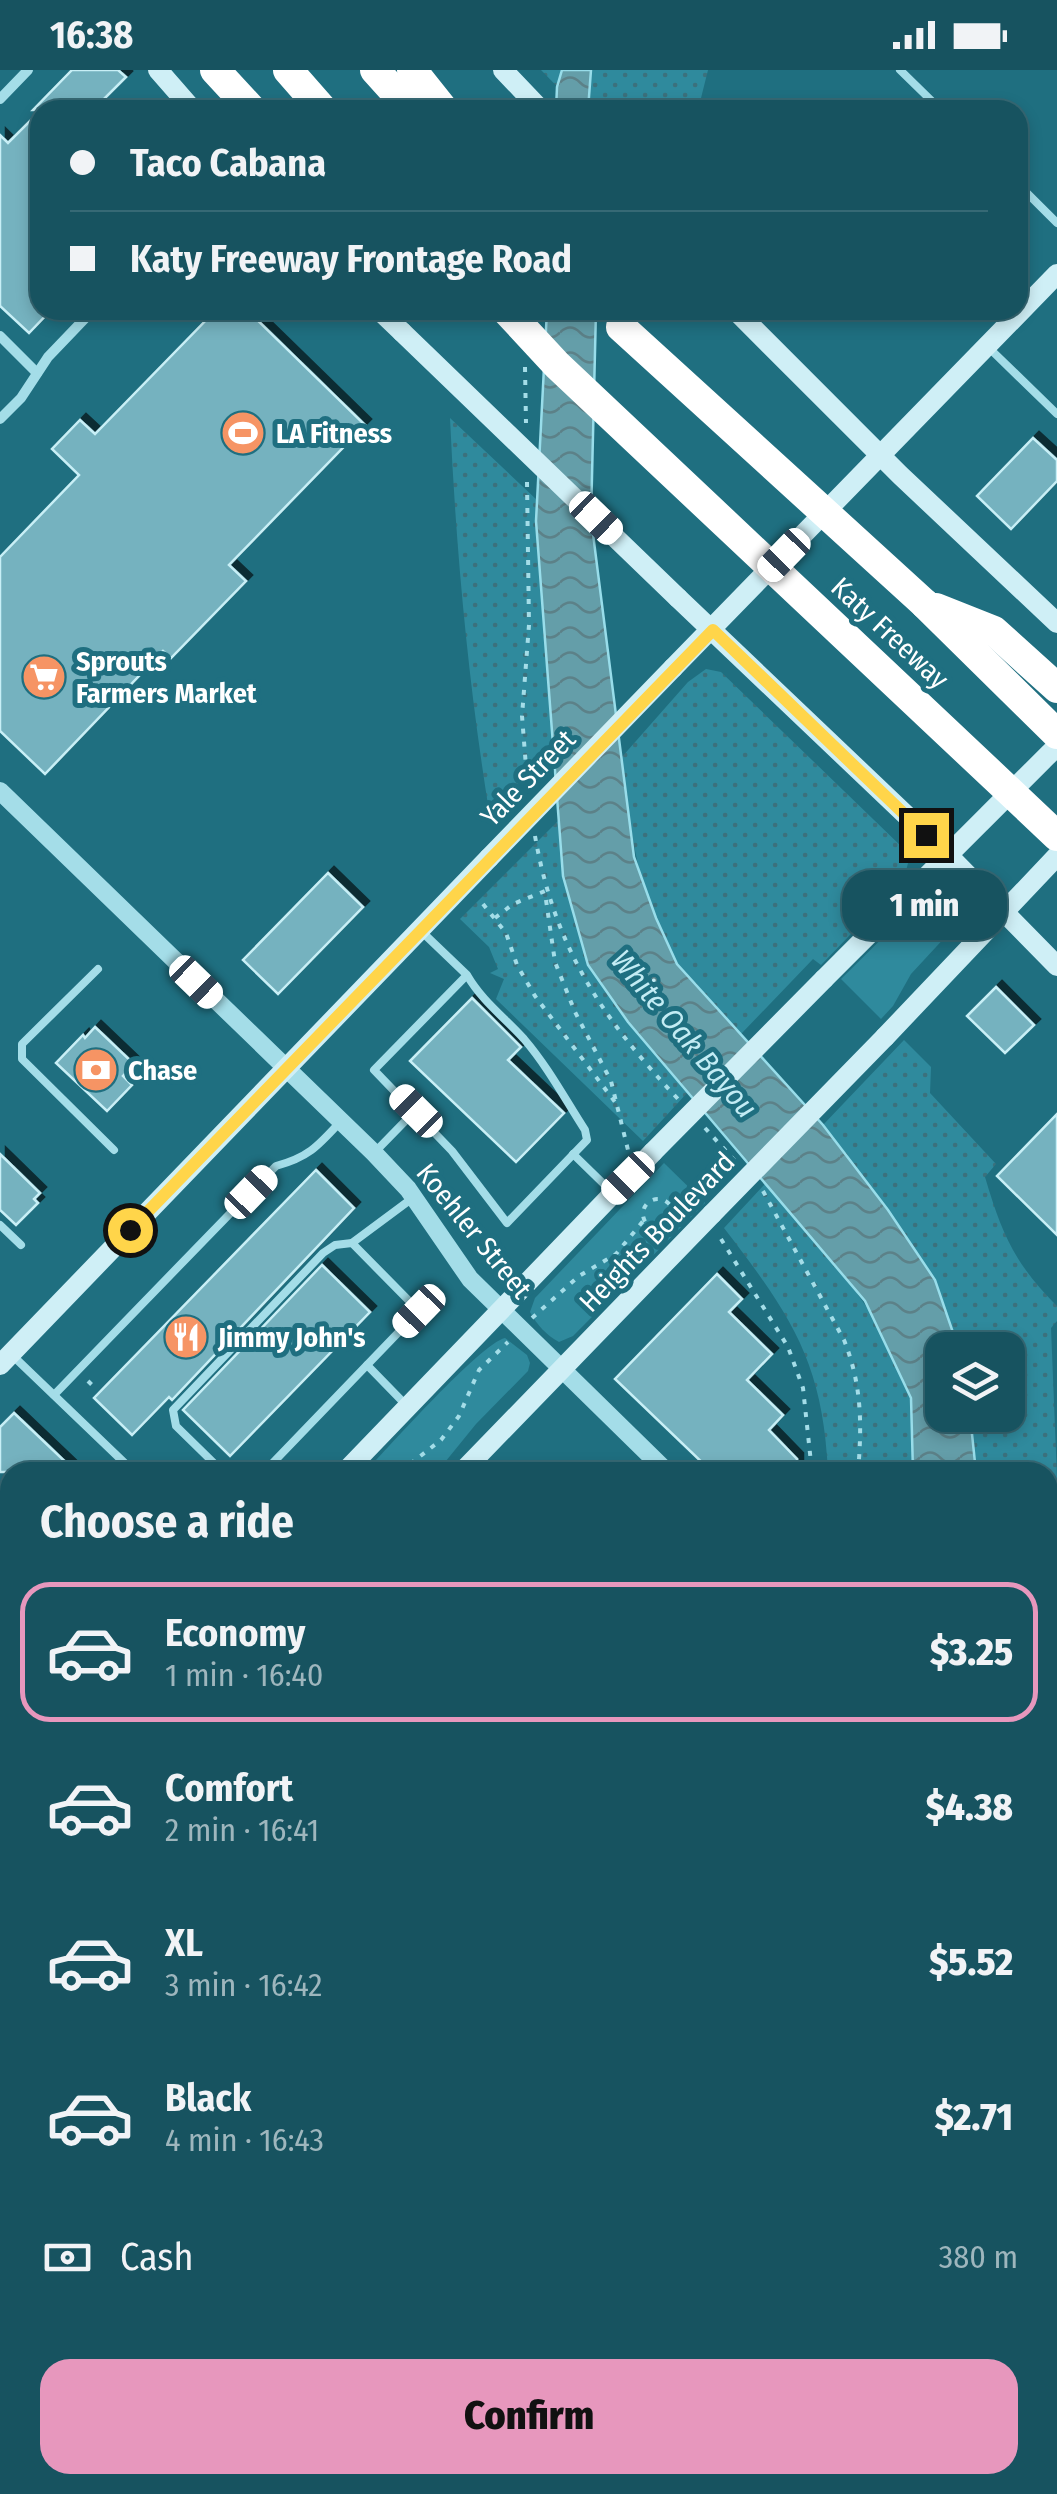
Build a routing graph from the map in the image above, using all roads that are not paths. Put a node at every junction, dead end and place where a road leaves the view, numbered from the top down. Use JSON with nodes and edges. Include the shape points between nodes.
{"nodes":[{"id":1,"x":28,"y":70,"type":"edge"},
{"id":2,"x":158,"y":70,"type":"edge"},
{"id":3,"x":215,"y":70,"type":"edge"},
{"id":4,"x":288,"y":70,"type":"edge"},
{"id":5,"x":375,"y":70,"type":"edge"},
{"id":6,"x":503,"y":70,"type":"edge"},
{"id":7,"x":900,"y":70,"type":"edge"},
{"id":8,"x":406,"y":91,"type":"edge"},
{"id":9,"x":0,"y":99,"type":"edge"},
{"id":10,"x":184,"y":100,"type":"edge"},
{"id":11,"x":243,"y":100,"type":"edge"},
{"id":12,"x":314,"y":100,"type":"edge"},
{"id":13,"x":532,"y":100,"type":"edge"},
{"id":14,"x":931,"y":100,"type":"edge"},
{"id":15,"x":1028,"y":194,"type":"edge"},
{"id":16,"x":1057,"y":222,"type":"edge"},
{"id":17,"x":1057,"y":274,"type":"edge"},
{"id":18,"x":1028,"y":304,"type":"edge"},
{"id":19,"x":84,"y":320,"type":"edge"},
{"id":20,"x":389,"y":320,"type":"edge"},
{"id":21,"x":494,"y":320,"type":"edge"},
{"id":22,"x":515,"y":320,"type":"edge"},
{"id":23,"x":615,"y":320,"type":"edge"},
{"id":24,"x":745,"y":320,"type":"edge"},
{"id":25,"x":1012,"y":320,"type":"edge"},
{"id":26,"x":0,"y":336,"type":"edge"},
{"id":27,"x":987,"y":346,"type":"junction"},
{"id":28,"x":557,"y":365,"type":"junction"},
{"id":29,"x":37,"y":372,"type":"junction"},
{"id":30,"x":1057,"y":414,"type":"edge"},
{"id":31,"x":0,"y":419,"type":"edge"},
{"id":32,"x":880,"y":456,"type":"junction"},
{"id":33,"x":925,"y":604,"type":"junction"},
{"id":34,"x":1057,"y":623,"type":"edge"},
{"id":35,"x":713,"y":630,"type":"junction"},
{"id":36,"x":1057,"y":688,"type":"edge"},
{"id":37,"x":1057,"y":734,"type":"edge"},
{"id":38,"x":1057,"y":746,"type":"edge"},
{"id":39,"x":982,"y":764,"type":"junction"},
{"id":40,"x":0,"y":791,"type":"edge"},
{"id":41,"x":1057,"y":836,"type":"edge"},
{"id":42,"x":948,"y":856,"type":"junction"},
{"id":43,"x":1057,"y":858,"type":"edge"},
{"id":44,"x":1002,"y":912,"type":"junction"},
{"id":45,"x":420,"y":930,"type":"junction"},
{"id":46,"x":1057,"y":966,"type":"edge"},
{"id":47,"x":98,"y":969,"type":"dead end"},
{"id":48,"x":466,"y":975,"type":"junction"},
{"id":49,"x":287,"y":1070,"type":"junction"},
{"id":50,"x":416,"y":1111,"type":"junction"},
{"id":51,"x":341,"y":1122,"type":"junction"},
{"id":52,"x":114,"y":1150,"type":"dead end"},
{"id":53,"x":374,"y":1152,"type":"junction"},
{"id":54,"x":573,"y":1154,"type":"junction"},
{"id":55,"x":613,"y":1193,"type":"junction"},
{"id":56,"x":414,"y":1197,"type":"junction"},
{"id":57,"x":0,"y":1224,"type":"edge"},
{"id":58,"x":352,"y":1243,"type":"junction"},
{"id":59,"x":20,"y":1245,"type":"dead end"},
{"id":60,"x":500,"y":1310,"type":"junction"},
{"id":61,"x":6,"y":1360,"type":"edge"},
{"id":62,"x":367,"y":1365,"type":"junction"},
{"id":63,"x":561,"y":1370,"type":"junction"},
{"id":64,"x":54,"y":1394,"type":"junction"},
{"id":65,"x":408,"y":1406,"type":"junction"},
{"id":66,"x":124,"y":1462,"type":"edge"},
{"id":67,"x":212,"y":1462,"type":"edge"},
{"id":68,"x":274,"y":1462,"type":"edge"},
{"id":69,"x":355,"y":1462,"type":"edge"},
{"id":70,"x":472,"y":1462,"type":"edge"},
{"id":71,"x":657,"y":1462,"type":"edge"}],
"edges":[{"from":1,"to":9,"type":"street"},
{"from":2,"to":10,"type":"main road"},
{"from":3,"to":11,"type":"highway"},
{"from":4,"to":12,"type":"highway"},
{"from":5,"to":8,"type":"highway"},
{"from":6,"to":13,"type":"main road","bridge":true},
{"from":7,"to":14,"type":"lane"},
{"from":15,"to":16,"type":"lane"},
{"from":17,"to":18,"type":"main road","name":"Yale Street"},
{"from":19,"to":29,"type":"street"},
{"from":20,"to":35,"type":"main road","bridge":true},
{"from":21,"to":28,"type":"highway","bridge":true},
{"from":22,"to":28,"type":"highway","name":"Katy Freeway","bridge":true},
{"from":23,"to":33,"type":"highway","name":"Katy Freeway","bridge":true},
{"from":24,"to":32,"type":"main road"},
{"from":25,"to":27,"type":"main road","name":"Yale Street"},
{"from":26,"to":29,"type":"street"},
{"from":27,"to":30,"type":"lane"},
{"from":27,"to":32,"type":"main road","name":"Yale Street"},
{"from":28,"to":39,"type":"highway","name":"Katy Freeway","bridge":true},
{"from":29,"to":31,"type":"street"},
{"from":32,"to":34,"type":"main road"},
{"from":32,"to":35,"type":"main road","name":"Yale Street"},
{"from":33,"to":36,"type":"highway","via":[[994,631]]},
{"from":33,"to":37,"type":"highway","name":"Katy Freeway"},
{"from":35,"to":42,"type":"main road"},
{"from":35,"to":45,"type":"main road","name":"Yale Street","bridge":true},
{"from":38,"to":42,"type":"main road","name":"Heights Boulevard"},
{"from":39,"to":41,"type":"highway","name":"Katy Freeway","bridge":true},
{"from":39,"to":43,"type":"highway","bridge":true},
{"from":40,"to":49,"type":"street","name":"Koehler Street"},
{"from":42,"to":44,"type":"main road"},
{"from":42,"to":55,"type":"main road","name":"Heights Boulevard","bridge":true},
{"from":43,"to":44,"type":"main road","name":"Heights Boulevard"},
{"from":44,"to":46,"type":"main road"},
{"from":44,"to":63,"type":"main road","name":"Heights Boulevard","bridge":true},
{"from":45,"to":48,"type":"lane"},
{"from":45,"to":49,"type":"main road","name":"Yale Street"},
{"from":47,"to":52,"type":"lane","via":[[20,1052]]},
{"from":48,"to":50,"type":"lane","via":[[374,1070]]},
{"from":48,"to":54,"type":"lane","via":[[523,1038],[585,1130],[587,1140]]},
{"from":49,"to":51,"type":"street","name":"Koehler Street"},
{"from":49,"to":61,"type":"main road","name":"Yale Street"},
{"from":50,"to":53,"type":"lane"},
{"from":50,"to":54,"type":"lane","via":[[506,1223]]},
{"from":51,"to":53,"type":"street","name":"Koehler Street"},
{"from":51,"to":64,"type":"lane","via":[[312,1153],[276,1166]]},
{"from":53,"to":56,"type":"street","name":"Koehler Street"},
{"from":54,"to":55,"type":"lane"},
{"from":55,"to":60,"type":"main road","name":"Heights Boulevard"},
{"from":56,"to":58,"type":"lane"},
{"from":56,"to":60,"type":"street","name":"Koehler Street","via":[[470,1279]]},
{"from":57,"to":59,"type":"lane"},
{"from":58,"to":62,"type":"lane","via":[[419,1311]]},
{"from":58,"to":67,"type":"lane","via":[[323,1253],[173,1410],[176,1426]]},
{"from":60,"to":63,"type":"street","name":"Koehler Street"},
{"from":60,"to":65,"type":"main road","name":"Heights Boulevard"},
{"from":61,"to":64,"type":"lane"},
{"from":62,"to":65,"type":"lane"},
{"from":62,"to":68,"type":"lane"},
{"from":63,"to":70,"type":"main road","name":"Heights Boulevard"},
{"from":63,"to":71,"type":"street","name":"Koehler Street"},
{"from":64,"to":66,"type":"lane"},
{"from":65,"to":69,"type":"main road","name":"Heights Boulevard"}]}
